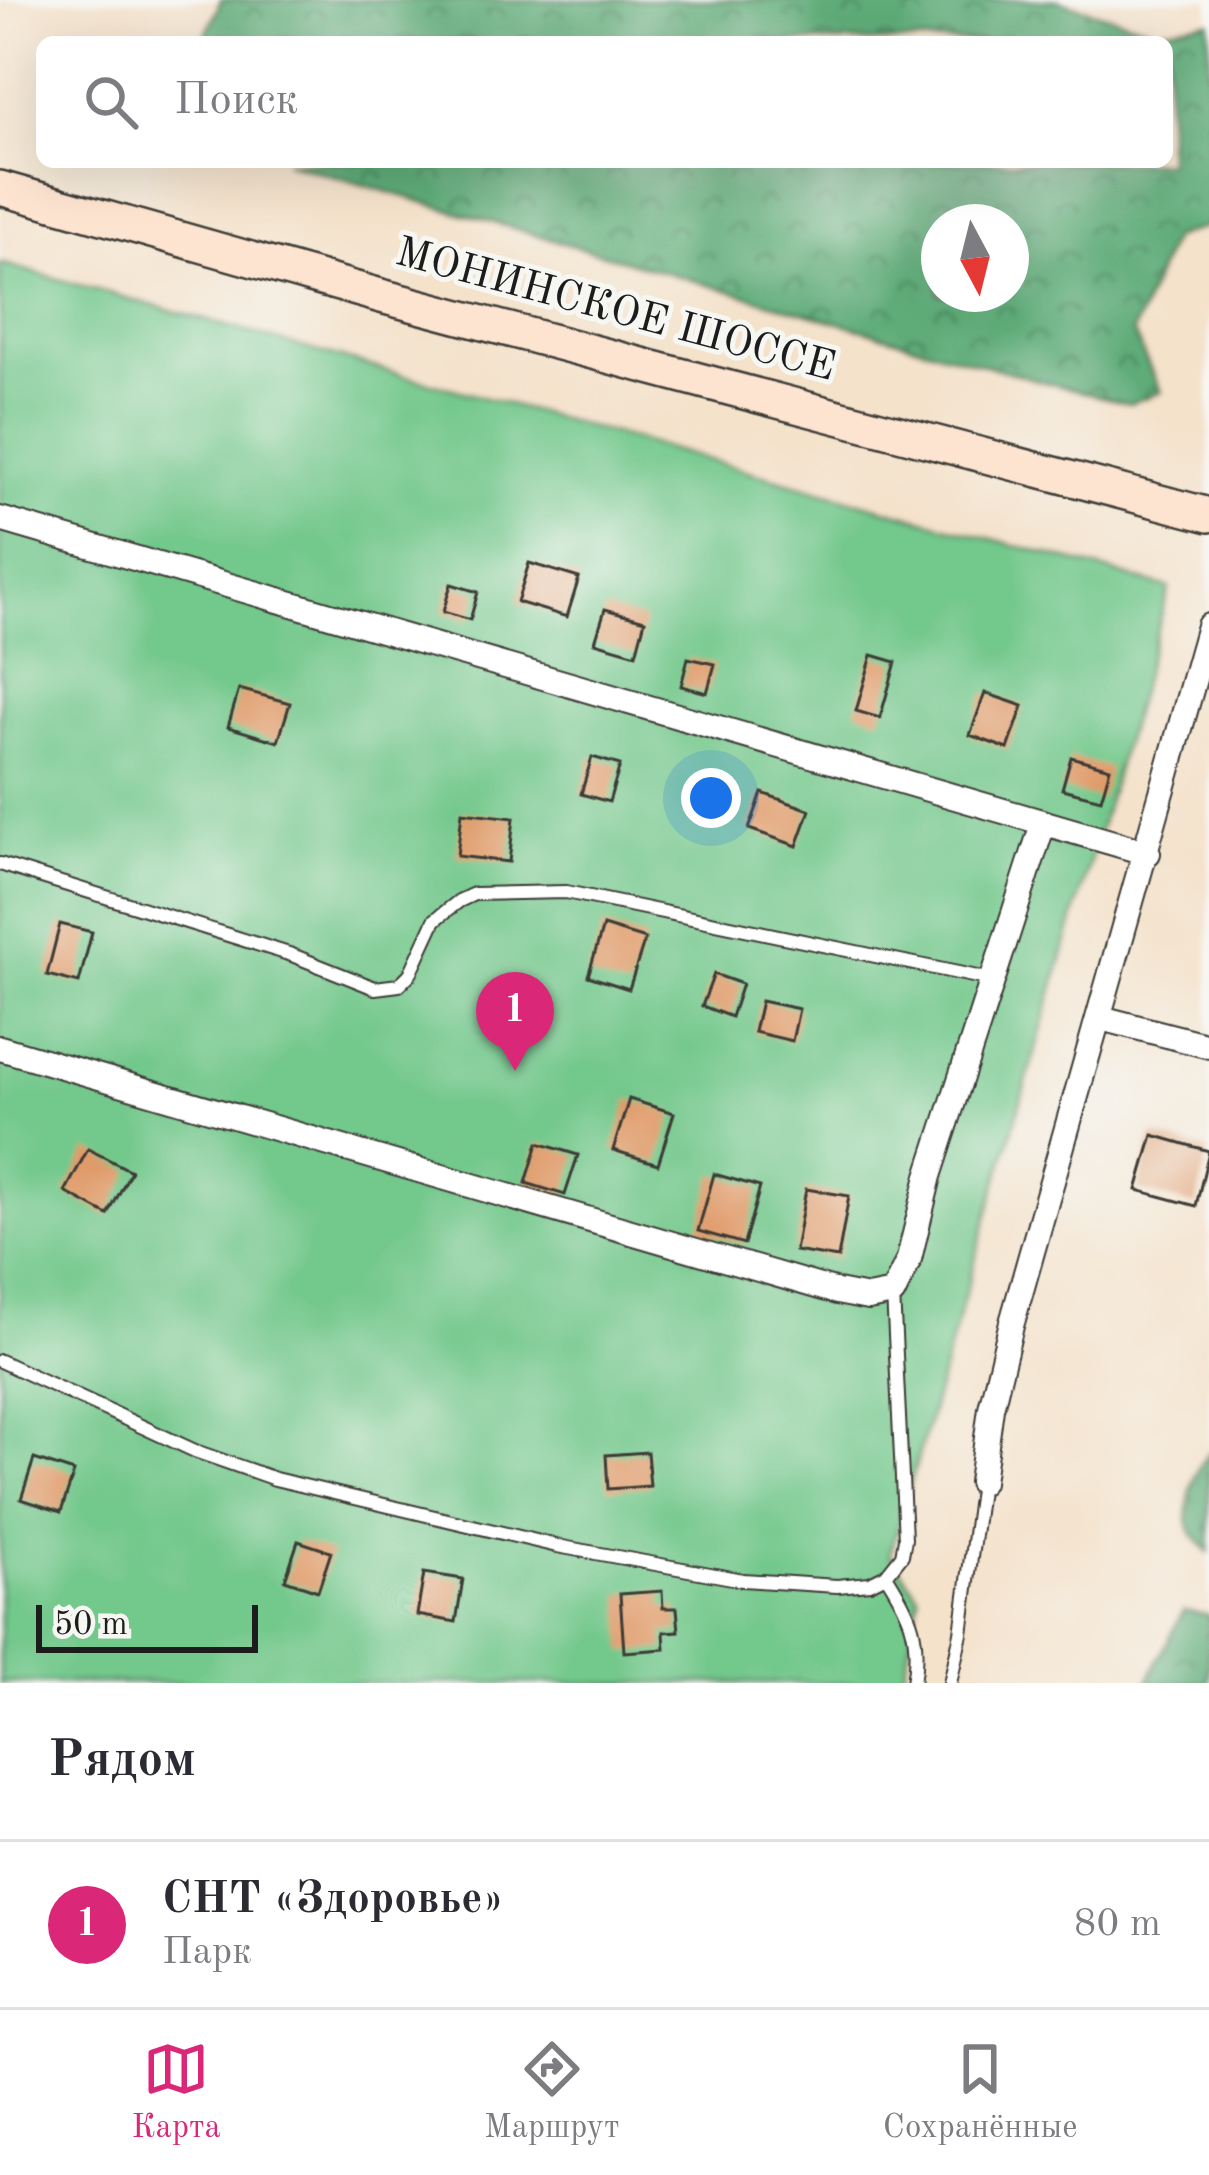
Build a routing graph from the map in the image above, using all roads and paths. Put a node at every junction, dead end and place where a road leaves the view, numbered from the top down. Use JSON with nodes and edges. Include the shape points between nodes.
{"nodes":[{"id":1,"x":0,"y":188,"type":"edge"},
{"id":2,"x":1209,"y":515,"type":"edge"},
{"id":3,"x":0,"y":519,"type":"edge"},
{"id":4,"x":1209,"y":626,"type":"edge"},
{"id":5,"x":1043,"y":824,"type":"junction"},
{"id":6,"x":1148,"y":853,"type":"junction"},
{"id":7,"x":0,"y":864,"type":"edge"},
{"id":8,"x":992,"y":980,"type":"junction"},
{"id":9,"x":1100,"y":1018,"type":"junction"},
{"id":10,"x":1209,"y":1046,"type":"edge"},
{"id":11,"x":0,"y":1048,"type":"edge"},
{"id":12,"x":893,"y":1293,"type":"junction"},
{"id":13,"x":0,"y":1361,"type":"edge"},
{"id":14,"x":981,"y":1482,"type":"joint"},
{"id":15,"x":886,"y":1574,"type":"junction"},
{"id":16,"x":913,"y":1683,"type":"edge"},
{"id":17,"x":950,"y":1683,"type":"edge"}],
"edges":[{"from":1,"to":2,"type":"main road","name":"МОНИНСКОЕ ШОССЕ"},
{"from":3,"to":5,"type":"street"},
{"from":4,"to":6,"type":"street"},
{"from":5,"to":6,"type":"street"},
{"from":5,"to":8,"type":"street"},
{"from":6,"to":9,"type":"street"},
{"from":7,"to":8,"type":"lane","via":[[375,988],[400,985],[435,920],[458,901],[507,891],[566,892]]},
{"from":8,"to":12,"type":"street"},
{"from":9,"to":10,"type":"street"},
{"from":9,"to":14,"type":"street","via":[[1010,1326]]},
{"from":11,"to":12,"type":"street","via":[[837,1292]]},
{"from":12,"to":15,"type":"lane","via":[[905,1539]]},
{"from":13,"to":15,"type":"lane","via":[[195,1451],[296,1484],[743,1580],[837,1586]]},
{"from":14,"to":17,"type":"lane"},
{"from":15,"to":16,"type":"lane","via":[[919,1649]]}]}
